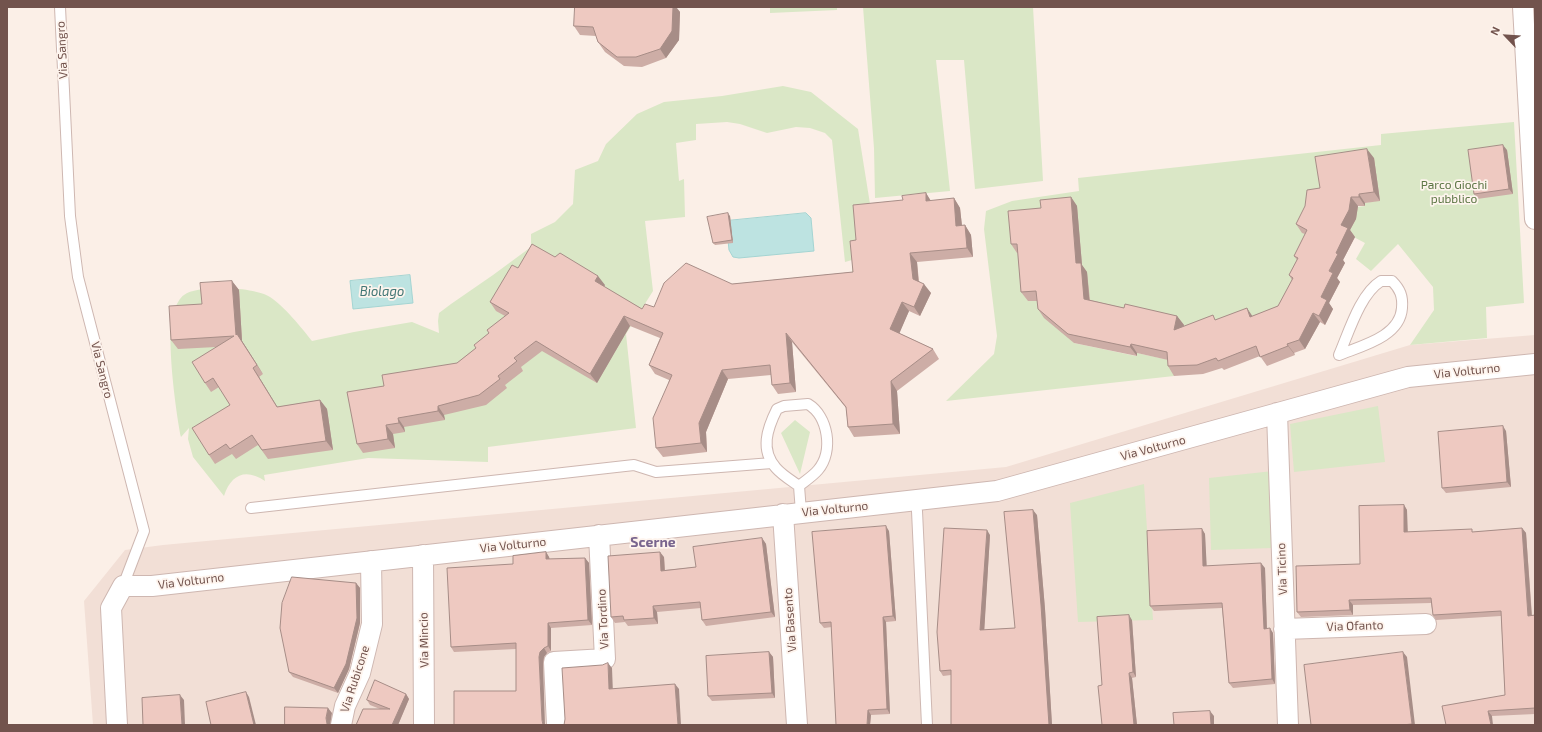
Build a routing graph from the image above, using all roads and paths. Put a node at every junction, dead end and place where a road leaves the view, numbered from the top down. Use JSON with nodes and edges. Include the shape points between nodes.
{"nodes":[{"id":1,"x":60,"y":7,"type":"edge"},
{"id":2,"x":1523,"y":7,"type":"edge"},
{"id":3,"x":1535,"y":219,"type":"edge"},
{"id":4,"x":1339,"y":355,"type":"joint"},
{"id":5,"x":1535,"y":364,"type":"edge"},
{"id":6,"x":1277,"y":413,"type":"junction"},
{"id":7,"x":772,"y":463,"type":"junction"},
{"id":8,"x":799,"y":486,"type":"junction"},
{"id":9,"x":251,"y":508,"type":"dead end"},
{"id":10,"x":917,"y":511,"type":"dead end"},
{"id":11,"x":792,"y":513,"type":"junction"},
{"id":12,"x":599,"y":535,"type":"junction"},
{"id":13,"x":423,"y":555,"type":"junction"},
{"id":14,"x":371,"y":561,"type":"junction"},
{"id":15,"x":123,"y":586,"type":"junction"},
{"id":16,"x":1426,"y":624,"type":"dead end"},
{"id":17,"x":1284,"y":629,"type":"junction"},
{"id":18,"x":117,"y":725,"type":"edge"},
{"id":19,"x":341,"y":725,"type":"edge"},
{"id":20,"x":424,"y":725,"type":"edge"},
{"id":21,"x":557,"y":725,"type":"edge"},
{"id":22,"x":797,"y":725,"type":"edge"},
{"id":23,"x":927,"y":725,"type":"edge"},
{"id":24,"x":1288,"y":725,"type":"edge"}],
"edges":[{"from":1,"to":15,"type":"lane","name":"Via Sangro","via":[[70,216],[78,277],[144,531]]},
{"from":2,"to":3,"type":"street"},
{"from":4,"to":4,"type":"lane","via":[[1381,338],[1392,330],[1402,313],[1403,298],[1398,286],[1392,281],[1381,281],[1373,286]]},
{"from":5,"to":6,"type":"street","name":"Via Volturno","via":[[1408,377]]},
{"from":6,"to":11,"type":"street","name":"Via Volturno","via":[[997,491]]},
{"from":6,"to":17,"type":"street","name":"Via Ticino"},
{"from":7,"to":8,"type":"lane","via":[[777,470]]},
{"from":7,"to":8,"type":"lane","via":[[768,458],[766,445],[768,429],[777,409],[808,404],[815,408],[825,427],[828,441],[825,457],[819,470]]},
{"from":7,"to":9,"type":"lane","via":[[656,472],[634,465]]},
{"from":8,"to":11,"type":"lane"},
{"from":10,"to":23,"type":"lane"},
{"from":11,"to":12,"type":"street","name":"Via Volturno"},
{"from":11,"to":22,"type":"street","name":"Via Basento"},
{"from":12,"to":13,"type":"street","name":"Via Volturno"},
{"from":12,"to":21,"type":"street","name":"Via Tordino","via":[[605,659],[554,662]]},
{"from":13,"to":14,"type":"street","name":"Via Volturno"},
{"from":13,"to":20,"type":"street","name":"Via Mincio"},
{"from":14,"to":15,"type":"street","name":"Via Volturno","via":[[152,586]]},
{"from":14,"to":19,"type":"street","name":"Via Rubicone","via":[[372,624],[360,673],[345,706]]},
{"from":15,"to":18,"type":"street","name":"Via Sangro","via":[[111,608]]},
{"from":16,"to":17,"type":"street","name":"Via Ofanto"},
{"from":17,"to":24,"type":"street","name":"Via Ticino"}]}
